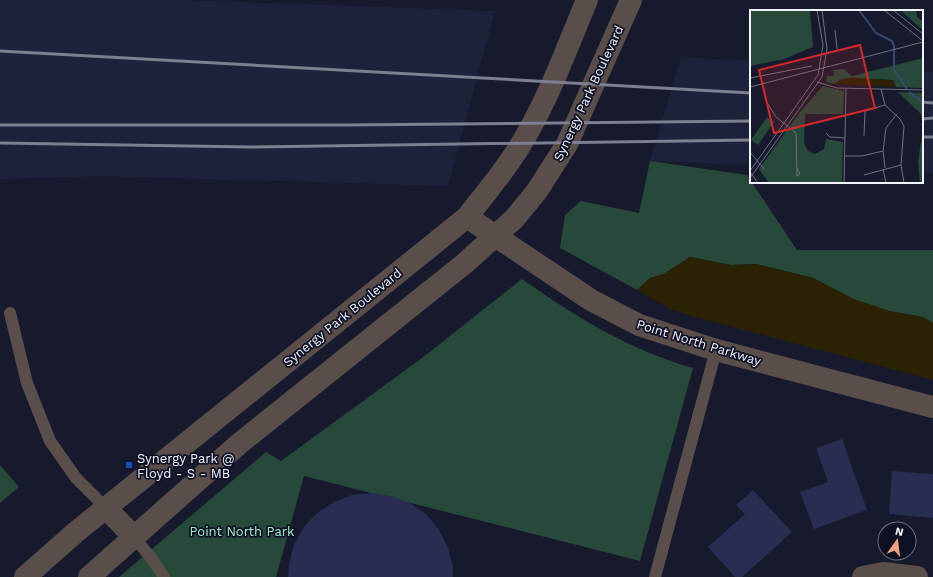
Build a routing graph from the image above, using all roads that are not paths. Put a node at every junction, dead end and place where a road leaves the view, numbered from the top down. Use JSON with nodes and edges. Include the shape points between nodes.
{"nodes":[{"id":1,"x":587,"y":0,"type":"edge"},
{"id":2,"x":631,"y":0,"type":"edge"},
{"id":3,"x":467,"y":217,"type":"junction"},
{"id":4,"x":494,"y":236,"type":"junction"},
{"id":5,"x":10,"y":313,"type":"dead end"},
{"id":6,"x":716,"y":350,"type":"junction"},
{"id":7,"x":933,"y":407,"type":"edge"},
{"id":8,"x":106,"y":508,"type":"junction"},
{"id":9,"x":134,"y":537,"type":"junction"},
{"id":10,"x":25,"y":577,"type":"edge"},
{"id":11,"x":89,"y":577,"type":"edge"},
{"id":12,"x":164,"y":577,"type":"edge"},
{"id":13,"x":655,"y":577,"type":"edge"},
{"id":14,"x":863,"y":577,"type":"edge"},
{"id":15,"x":917,"y":577,"type":"edge"}],
"edges":[{"from":1,"to":3,"type":"street","name":"Synergy Park Boulevard","via":[[545,99],[519,148]]},
{"from":2,"to":4,"type":"street","name":"Synergy Park Boulevard","via":[[579,119],[558,159],[514,219]]},
{"from":3,"to":4,"type":"street","name":"Point North Parkway"},
{"from":3,"to":8,"type":"street","name":"Synergy Park Boulevard"},
{"from":4,"to":6,"type":"street","name":"Point North Parkway","via":[[591,300],[639,325]]},
{"from":4,"to":9,"type":"street","name":"Synergy Park Boulevard","via":[[464,264],[240,443]]},
{"from":5,"to":8,"type":"lane","via":[[27,383],[50,441],[76,478]]},
{"from":6,"to":7,"type":"street","name":"Point North Parkway"},
{"from":6,"to":13,"type":"lane"},
{"from":8,"to":9,"type":"street"},
{"from":8,"to":10,"type":"street","name":"Synergy Park Boulevard"},
{"from":9,"to":11,"type":"street","name":"Synergy Park Boulevard"},
{"from":9,"to":12,"type":"lane"},
{"from":14,"to":15,"type":"street","via":[[883,573]]}]}
